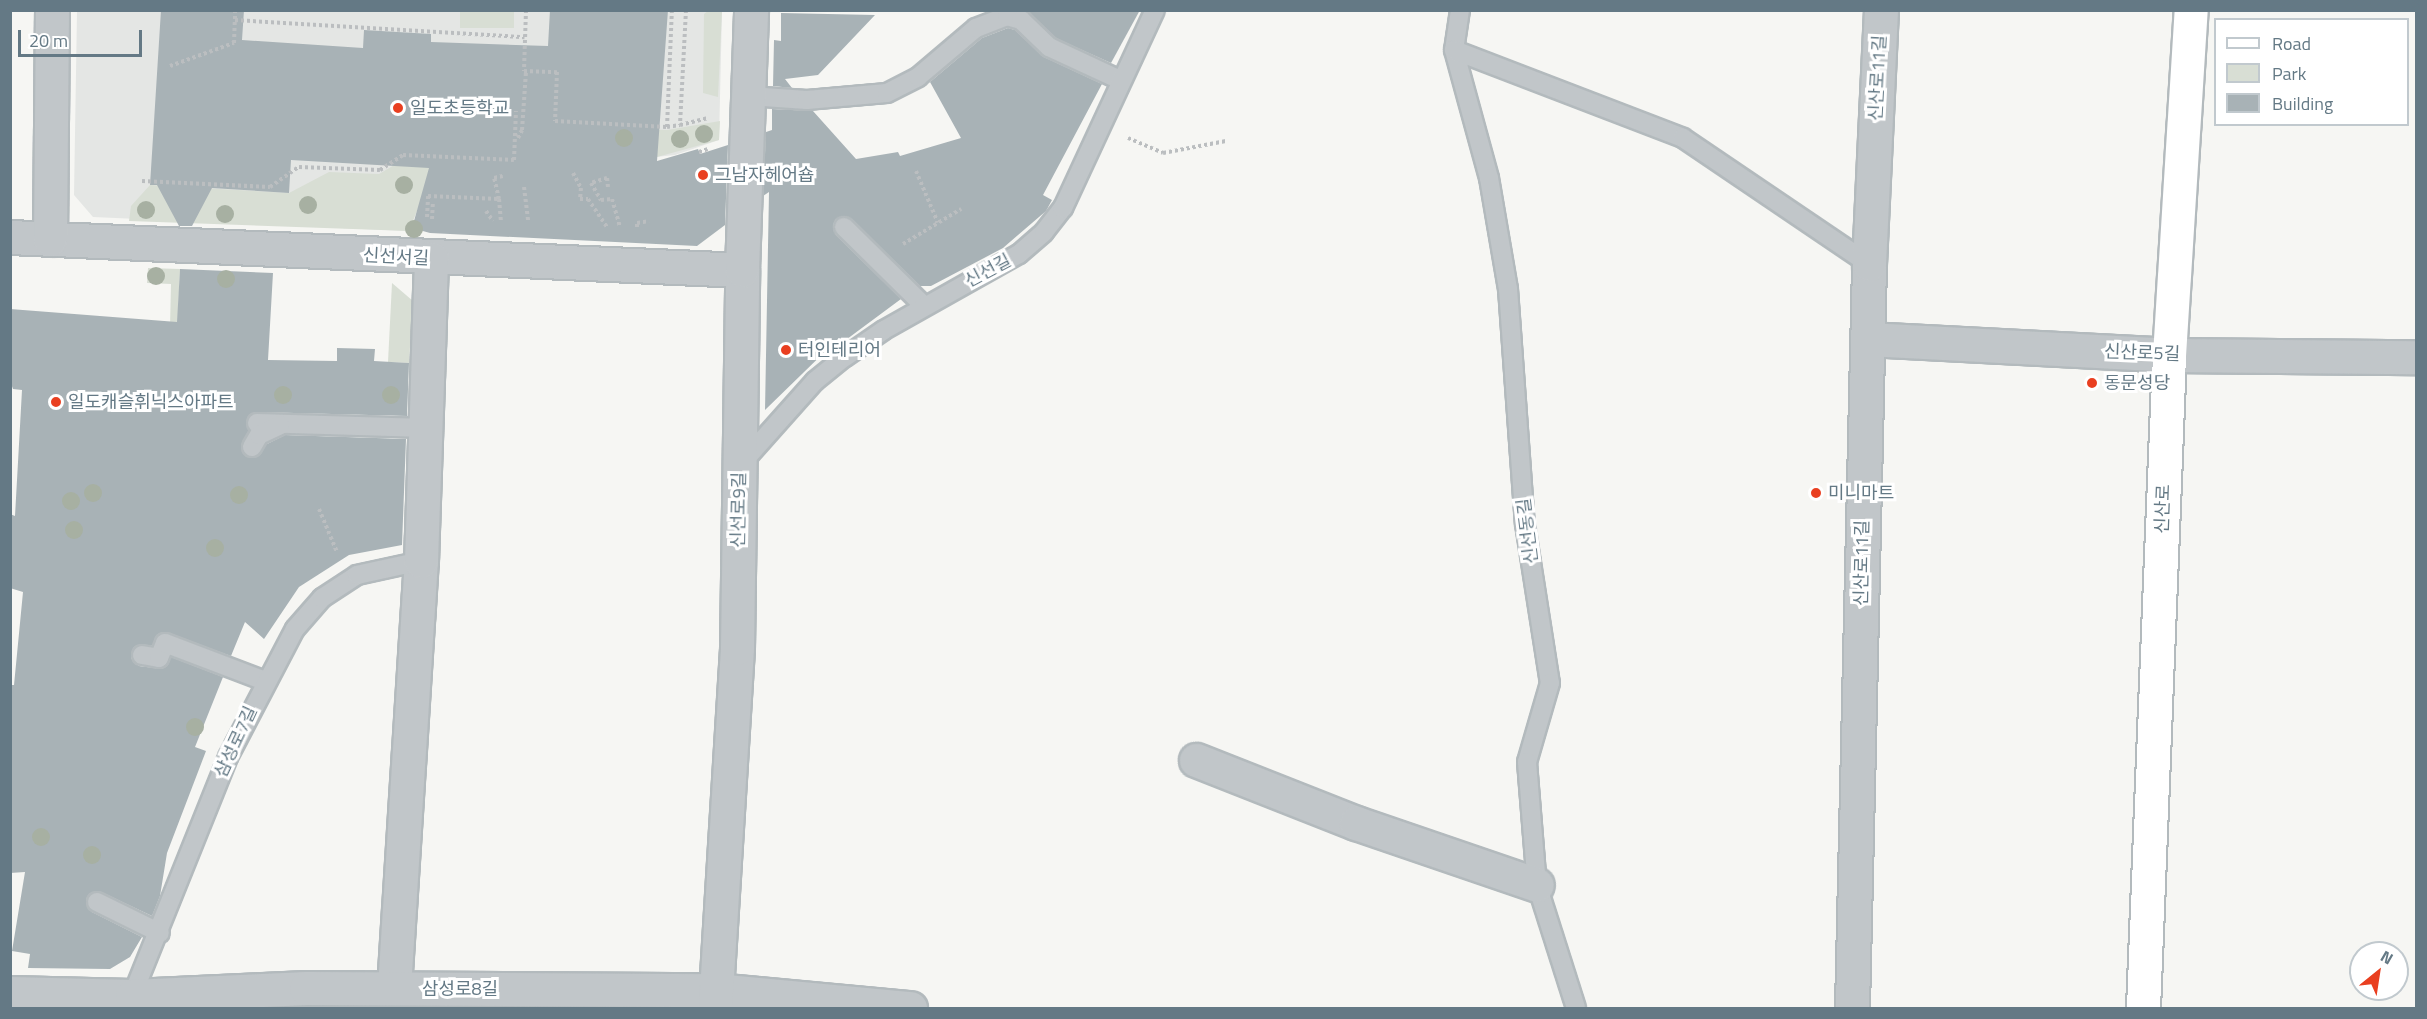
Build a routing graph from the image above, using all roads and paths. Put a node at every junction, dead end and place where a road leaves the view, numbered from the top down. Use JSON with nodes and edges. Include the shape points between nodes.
{"nodes":[{"id":1,"x":52,"y":10,"type":"edge"},
{"id":2,"x":235,"y":10,"type":"edge"},
{"id":3,"x":526,"y":10,"type":"edge"},
{"id":4,"x":672,"y":10,"type":"edge"},
{"id":5,"x":686,"y":10,"type":"edge"},
{"id":6,"x":751,"y":10,"type":"edge"},
{"id":7,"x":1155,"y":10,"type":"edge"},
{"id":8,"x":1460,"y":10,"type":"edge"},
{"id":9,"x":1881,"y":10,"type":"edge"},
{"id":10,"x":2192,"y":10,"type":"edge"},
{"id":11,"x":235,"y":20,"type":"junction"},
{"id":12,"x":525,"y":38,"type":"junction"},
{"id":13,"x":1454,"y":50,"type":"junction"},
{"id":14,"x":170,"y":66,"type":"dead end"},
{"id":15,"x":526,"y":71,"type":"junction"},
{"id":16,"x":1120,"y":80,"type":"junction"},
{"id":17,"x":749,"y":96,"type":"junction"},
{"id":18,"x":516,"y":111,"type":"dead end"},
{"id":19,"x":713,"y":117,"type":"dead end"},
{"id":20,"x":680,"y":125,"type":"junction"},
{"id":21,"x":667,"y":127,"type":"junction"},
{"id":22,"x":1122,"y":135,"type":"dead end"},
{"id":23,"x":517,"y":139,"type":"junction"},
{"id":24,"x":1226,"y":141,"type":"dead end"},
{"id":25,"x":916,"y":171,"type":"dead end"},
{"id":26,"x":573,"y":173,"type":"dead end"},
{"id":27,"x":503,"y":176,"type":"dead end"},
{"id":28,"x":142,"y":181,"type":"dead end"},
{"id":29,"x":524,"y":187,"type":"dead end"},
{"id":30,"x":608,"y":187,"type":"dead end"},
{"id":31,"x":499,"y":199,"type":"junction"},
{"id":32,"x":528,"y":200,"type":"dead end"},
{"id":33,"x":601,"y":200,"type":"dead end"},
{"id":34,"x":433,"y":202,"type":"dead end"},
{"id":35,"x":961,"y":209,"type":"dead end"},
{"id":36,"x":938,"y":223,"type":"junction"},
{"id":37,"x":844,"y":227,"type":"dead end"},
{"id":38,"x":611,"y":234,"type":"dead end"},
{"id":39,"x":10,"y":237,"type":"edge"},
{"id":40,"x":50,"y":239,"type":"junction"},
{"id":41,"x":899,"y":246,"type":"dead end"},
{"id":42,"x":431,"y":258,"type":"junction"},
{"id":43,"x":499,"y":261,"type":"junction"},
{"id":44,"x":1869,"y":264,"type":"junction"},
{"id":45,"x":742,"y":270,"type":"junction"},
{"id":46,"x":924,"y":306,"type":"junction"},
{"id":47,"x":1867,"y":339,"type":"junction"},
{"id":48,"x":2169,"y":355,"type":"junction"},
{"id":49,"x":2416,"y":357,"type":"edge"},
{"id":50,"x":256,"y":423,"type":"dead end"},
{"id":51,"x":283,"y":424,"type":"junction"},
{"id":52,"x":426,"y":429,"type":"junction"},
{"id":53,"x":252,"y":447,"type":"dead end"},
{"id":54,"x":740,"y":466,"type":"junction"},
{"id":55,"x":319,"y":509,"type":"dead end"},
{"id":56,"x":421,"y":561,"type":"junction"},
{"id":57,"x":353,"y":578,"type":"junction"},
{"id":58,"x":142,"y":655,"type":"dead end"},
{"id":59,"x":265,"y":681,"type":"junction"},
{"id":60,"x":1196,"y":760,"type":"dead end"},
{"id":61,"x":1537,"y":885,"type":"junction"},
{"id":62,"x":97,"y":902,"type":"dead end"},
{"id":63,"x":160,"y":933,"type":"junction"},
{"id":64,"x":394,"y":988,"type":"junction"},
{"id":65,"x":10,"y":993,"type":"edge"},
{"id":66,"x":132,"y":996,"type":"junction"},
{"id":67,"x":305,"y":998,"type":"edge"},
{"id":68,"x":715,"y":999,"type":"edge"},
{"id":69,"x":909,"y":1008,"type":"edge"},
{"id":70,"x":1576,"y":1008,"type":"edge"},
{"id":71,"x":1852,"y":1008,"type":"edge"},
{"id":72,"x":2143,"y":1008,"type":"edge"}],
"edges":[{"from":1,"to":40,"type":"street"},
{"from":2,"to":11,"type":"path"},
{"from":3,"to":12,"type":"path"},
{"from":4,"to":21,"type":"path"},
{"from":5,"to":20,"type":"path"},
{"from":6,"to":17,"type":"street","name":"신선로9길"},
{"from":7,"to":16,"type":"lane","name":"신선길"},
{"from":8,"to":13,"type":"lane","name":"신선동길"},
{"from":9,"to":44,"type":"street","name":"신산로11길"},
{"from":10,"to":48,"type":"main road","name":"신산로"},
{"from":11,"to":12,"type":"path"},
{"from":11,"to":14,"type":"path","via":[[234,44]]},
{"from":12,"to":15,"type":"path"},
{"from":13,"to":44,"type":"lane","via":[[1683,138]]},
{"from":13,"to":61,"type":"lane","name":"신선동길","via":[[1489,178],[1508,289],[1525,524],[1550,683],[1527,762]]},
{"from":15,"to":21,"type":"path","via":[[557,72],[555,121]]},
{"from":15,"to":23,"type":"path","via":[[522,130]]},
{"from":16,"to":17,"type":"lane","via":[[1049,47],[1021,20],[1008,15],[976,28],[918,77],[887,93],[816,100]]},
{"from":16,"to":46,"type":"lane","name":"신선길","via":[[1063,208],[1044,232],[1020,254]]},
{"from":17,"to":45,"type":"street","name":"신선로9길"},
{"from":18,"to":23,"type":"path"},
{"from":19,"to":20,"type":"path"},
{"from":20,"to":21,"type":"path"},
{"from":22,"to":24,"type":"path","via":[[1163,153]]},
{"from":23,"to":28,"type":"path","via":[[514,160],[403,155],[380,170],[299,167],[270,187]]},
{"from":25,"to":36,"type":"path"},
{"from":26,"to":38,"type":"path","via":[[581,188],[580,199],[588,199]]},
{"from":27,"to":31,"type":"path","via":[[494,178]]},
{"from":29,"to":32,"type":"path"},
{"from":30,"to":33,"type":"path","via":[[607,178],[591,183]]},
{"from":31,"to":34,"type":"path","via":[[428,196],[427,221],[432,220]]},
{"from":31,"to":43,"type":"path"},
{"from":35,"to":36,"type":"path"},
{"from":36,"to":41,"type":"path"},
{"from":37,"to":46,"type":"lane"},
{"from":39,"to":40,"type":"street","name":"신선서길"},
{"from":40,"to":42,"type":"street","name":"신선서길"},
{"from":42,"to":43,"type":"street","name":"신선서길"},
{"from":42,"to":52,"type":"street"},
{"from":43,"to":45,"type":"street","name":"신선서길"},
{"from":44,"to":47,"type":"street","name":"신산로11길"},
{"from":45,"to":54,"type":"street","name":"신선로9길"},
{"from":46,"to":54,"type":"lane","name":"신선길","via":[[815,381]]},
{"from":47,"to":48,"type":"street","name":"신산로5길"},
{"from":47,"to":71,"type":"street","name":"신산로11길"},
{"from":48,"to":49,"type":"street","name":"신산로5길"},
{"from":48,"to":72,"type":"main road","name":"신산로"},
{"from":50,"to":51,"type":"lane"},
{"from":51,"to":52,"type":"lane"},
{"from":51,"to":53,"type":"lane","via":[[259,435]]},
{"from":52,"to":56,"type":"street"},
{"from":54,"to":68,"type":"street","name":"신선로9길","via":[[737,648]]},
{"from":55,"to":57,"type":"path"},
{"from":56,"to":57,"type":"lane","name":"삼성로7길"},
{"from":56,"to":64,"type":"street"},
{"from":57,"to":59,"type":"lane","name":"삼성로7길","via":[[322,598],[295,629]]},
{"from":58,"to":59,"type":"lane","via":[[159,658],[165,643]]},
{"from":59,"to":63,"type":"lane","name":"삼성로7길","via":[[228,757]]},
{"from":60,"to":61,"type":"street","via":[[1356,823]]},
{"from":61,"to":70,"type":"lane","name":"신선동길"},
{"from":62,"to":63,"type":"lane"},
{"from":63,"to":66,"type":"lane","name":"삼성로7길"},
{"from":64,"to":67,"type":"street","name":"삼성로8길"},
{"from":64,"to":68,"type":"street","name":"삼성로8길"},
{"from":65,"to":66,"type":"street","name":"삼성로8길"},
{"from":66,"to":67,"type":"street","name":"삼성로8길"},
{"from":68,"to":69,"type":"street","name":"삼성로8길"}]}
